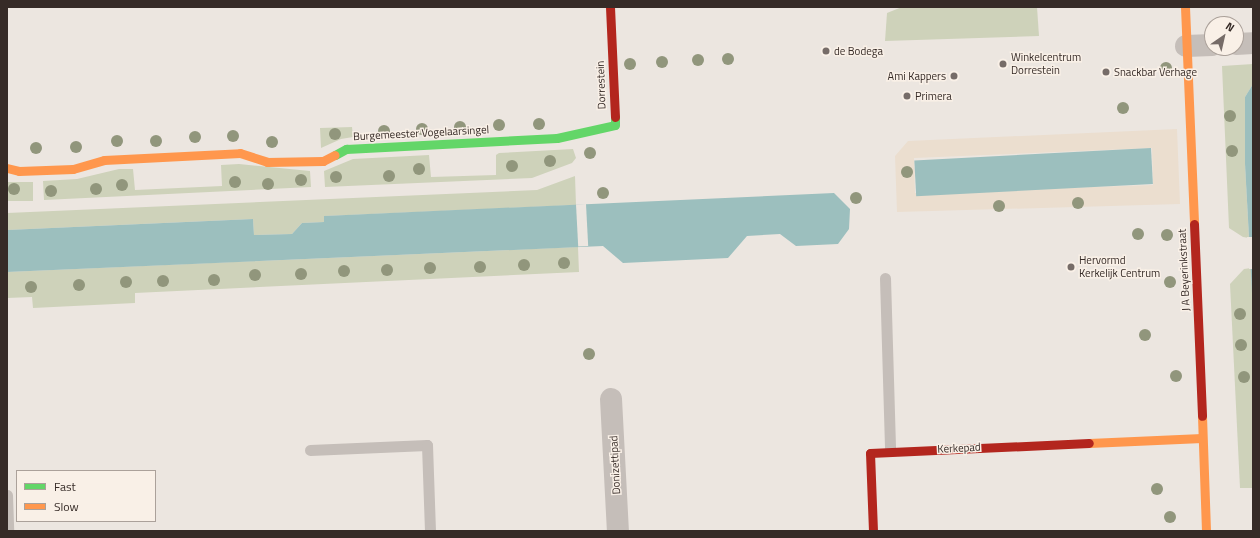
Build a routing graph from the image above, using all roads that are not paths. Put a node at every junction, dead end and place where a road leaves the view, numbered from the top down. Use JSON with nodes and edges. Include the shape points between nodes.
{"nodes":[{"id":1,"x":610,"y":7,"type":"edge"},
{"id":2,"x":1184,"y":7,"type":"edge"},
{"id":3,"x":1204,"y":45,"type":"edge"},
{"id":4,"x":1186,"y":46,"type":"junction"},
{"id":5,"x":578,"y":134,"type":"joint"},
{"id":6,"x":7,"y":168,"type":"edge"},
{"id":7,"x":885,"y":278,"type":"dead end"},
{"id":8,"x":611,"y":399,"type":"dead end"},
{"id":9,"x":1202,"y":438,"type":"junction"},
{"id":10,"x":310,"y":450,"type":"dead end"},
{"id":11,"x":890,"y":452,"type":"junction"},
{"id":12,"x":7,"y":495,"type":"edge"},
{"id":13,"x":8,"y":531,"type":"edge"},
{"id":14,"x":430,"y":531,"type":"edge"},
{"id":15,"x":618,"y":531,"type":"edge"},
{"id":16,"x":873,"y":531,"type":"edge"},
{"id":17,"x":1206,"y":531,"type":"edge"}],
"edges":[{"from":1,"to":5,"type":"street","name":"Dorrestein","via":[[615,125]]},
{"from":2,"to":4,"type":"street","name":"J A Beyerinkstraat"},
{"from":3,"to":4,"type":"street"},
{"from":4,"to":9,"type":"street","name":"J A Beyerinkstraat"},
{"from":5,"to":6,"type":"street","name":"Burgemeester Vogelaarsingel","via":[[557,138],[346,149],[323,161],[267,162],[240,153],[104,160],[72,169],[19,171]]},
{"from":7,"to":11,"type":"lane"},
{"from":8,"to":15,"type":"street","name":"Donizettipad"},
{"from":9,"to":11,"type":"street","name":"Kerkepad"},
{"from":9,"to":17,"type":"street","name":"J A Beyerinkstraat"},
{"from":10,"to":14,"type":"lane","via":[[427,445]]},
{"from":11,"to":16,"type":"street","name":"Kerkepad","via":[[870,453]]},
{"from":12,"to":13,"type":"lane"}]}
